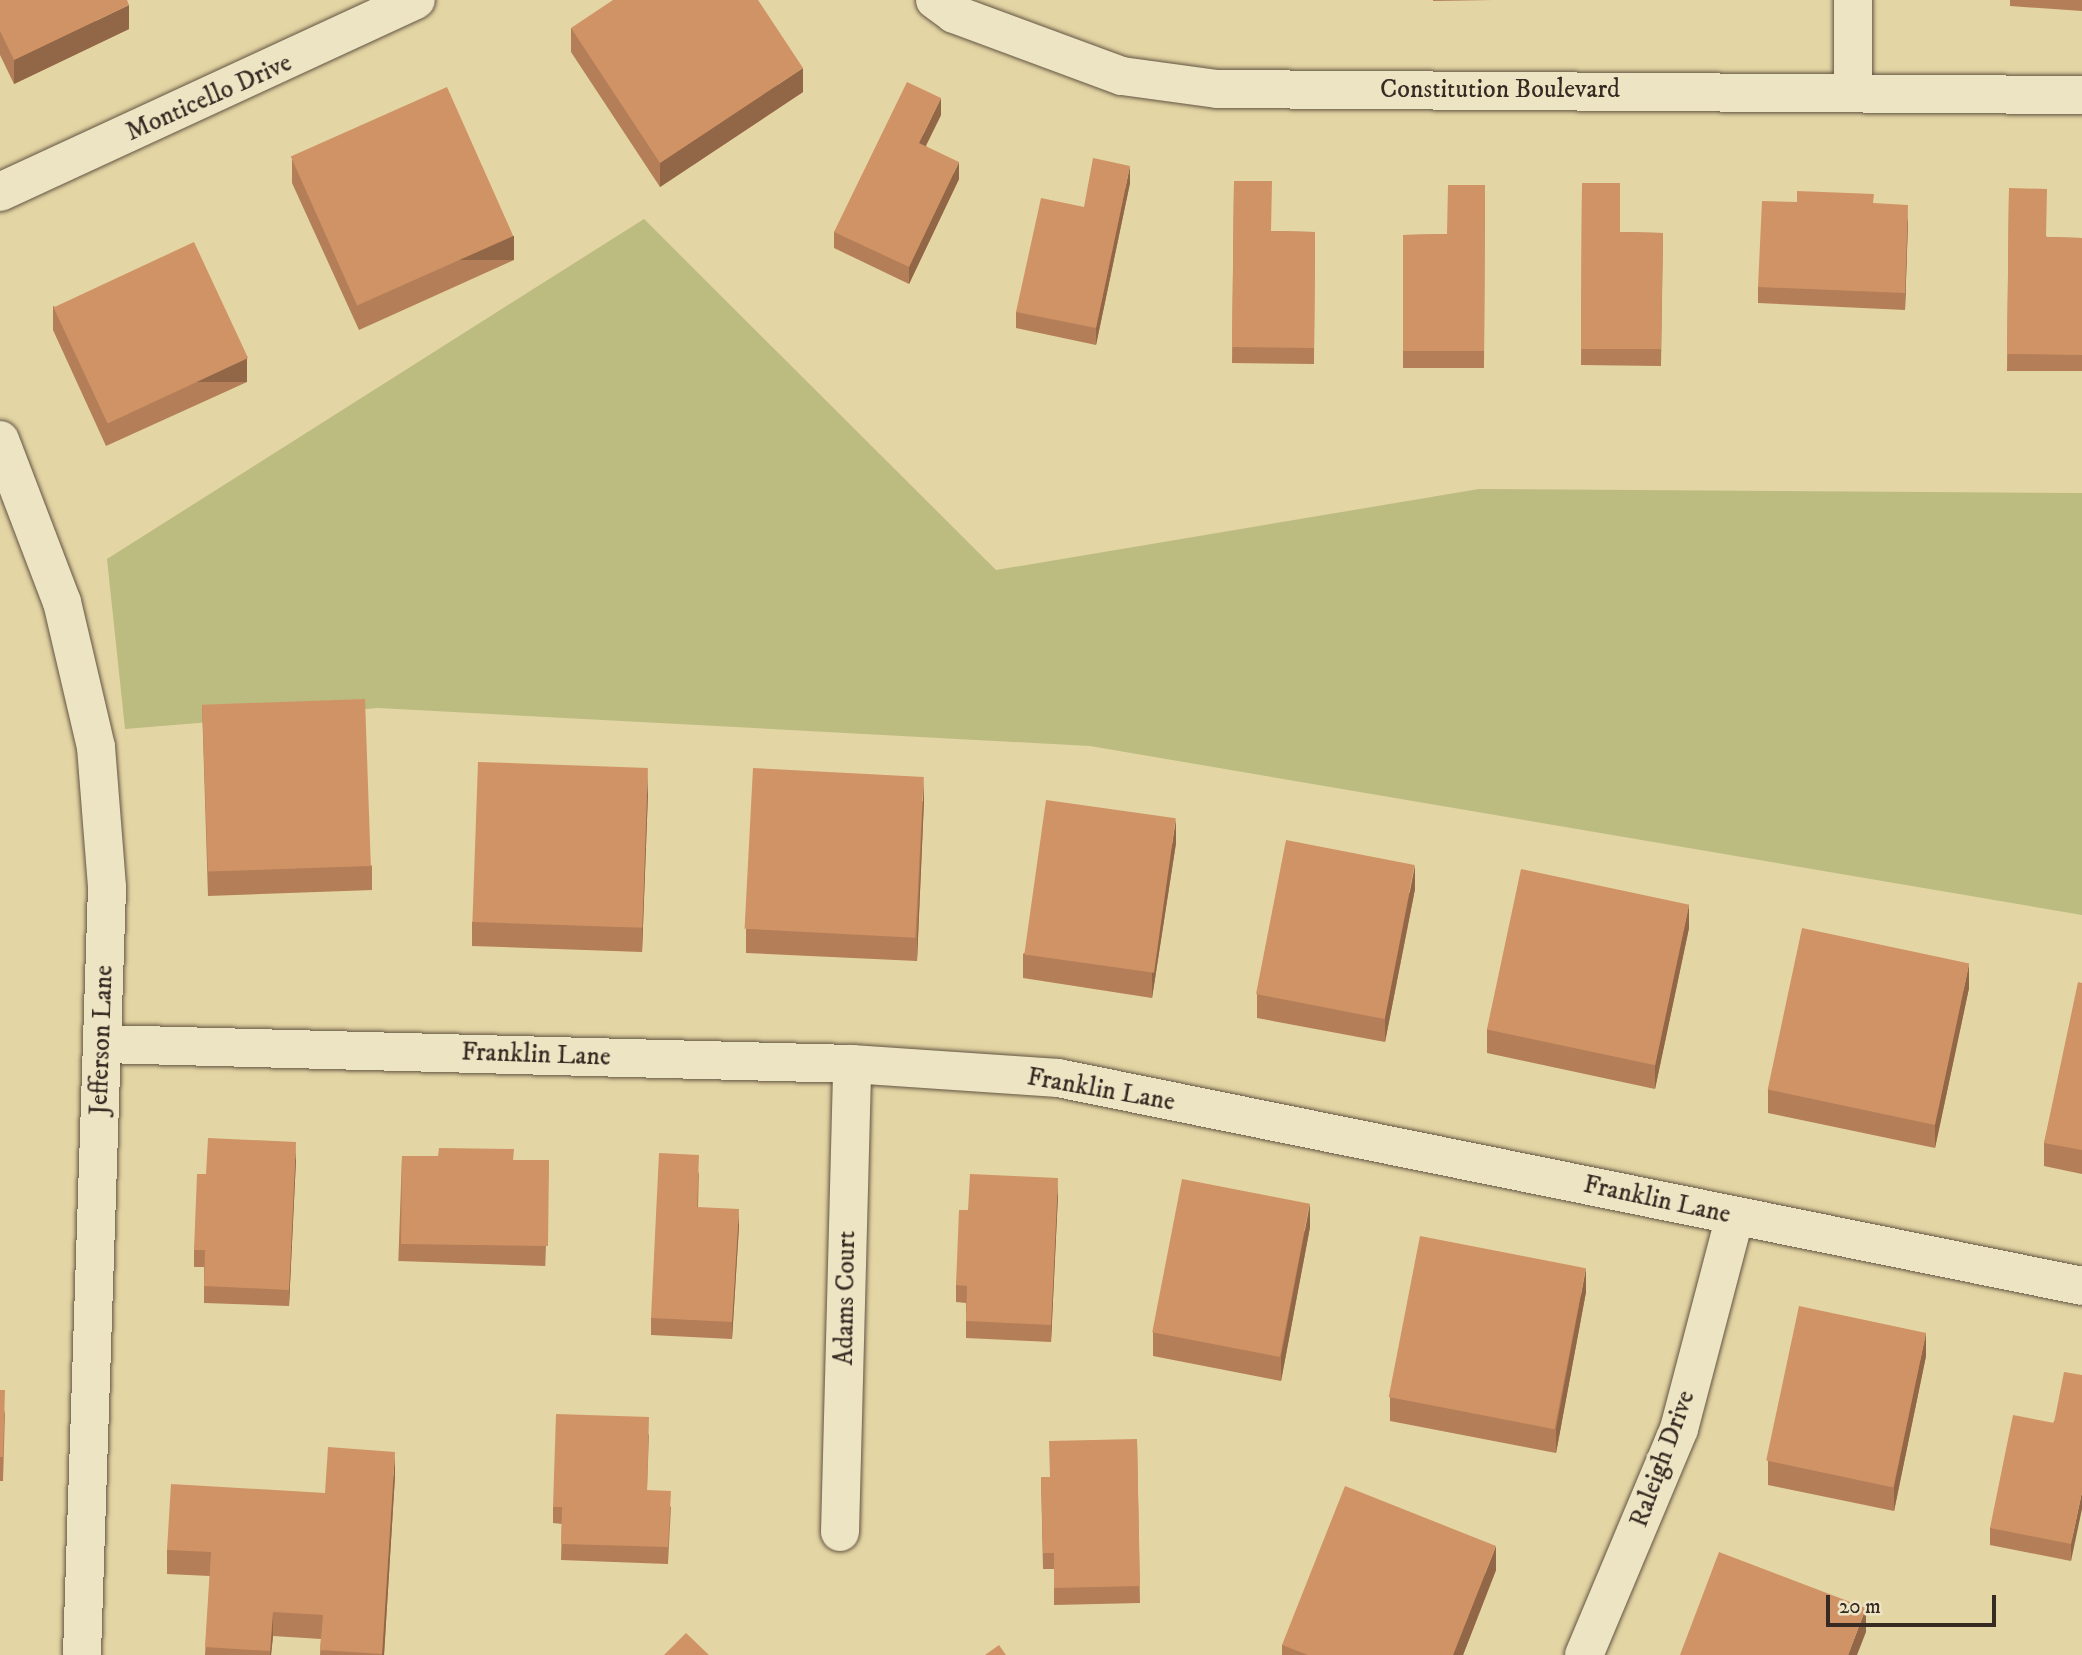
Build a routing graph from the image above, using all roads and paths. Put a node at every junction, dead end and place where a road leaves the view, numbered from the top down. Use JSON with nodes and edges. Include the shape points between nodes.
{"nodes":[{"id":1,"x":416,"y":0,"type":"edge"},
{"id":2,"x":935,"y":0,"type":"edge"},
{"id":3,"x":1853,"y":0,"type":"edge"},
{"id":4,"x":1853,"y":90,"type":"junction"},
{"id":5,"x":2082,"y":94,"type":"edge"},
{"id":6,"x":0,"y":192,"type":"edge"},
{"id":7,"x":0,"y":440,"type":"edge"},
{"id":8,"x":103,"y":1044,"type":"junction"},
{"id":9,"x":852,"y":1064,"type":"junction"},
{"id":10,"x":1735,"y":1216,"type":"junction"},
{"id":11,"x":2082,"y":1286,"type":"edge"},
{"id":12,"x":840,"y":1532,"type":"dead end"},
{"id":13,"x":82,"y":1655,"type":"edge"},
{"id":14,"x":1584,"y":1655,"type":"edge"}],
"edges":[{"from":1,"to":6,"type":"street","name":"Monticello Drive"},
{"from":2,"to":4,"type":"street","name":"Constitution Boulevard","via":[[954,14],[1122,76],[1217,89]]},
{"from":3,"to":4,"type":"street"},
{"from":4,"to":5,"type":"street","name":"Constitution Boulevard"},
{"from":7,"to":8,"type":"street","name":"Jefferson Lane","via":[[62,602],[96,747],[107,888]]},
{"from":8,"to":9,"type":"street","name":"Franklin Lane"},
{"from":8,"to":13,"type":"street","name":"Jefferson Lane"},
{"from":9,"to":10,"type":"street","name":"Franklin Lane","via":[[1058,1078]]},
{"from":9,"to":12,"type":"street","name":"Adams Court"},
{"from":10,"to":11,"type":"street","name":"Franklin Lane"},
{"from":10,"to":14,"type":"street","name":"Raleigh Drive","via":[[1679,1429]]}]}
